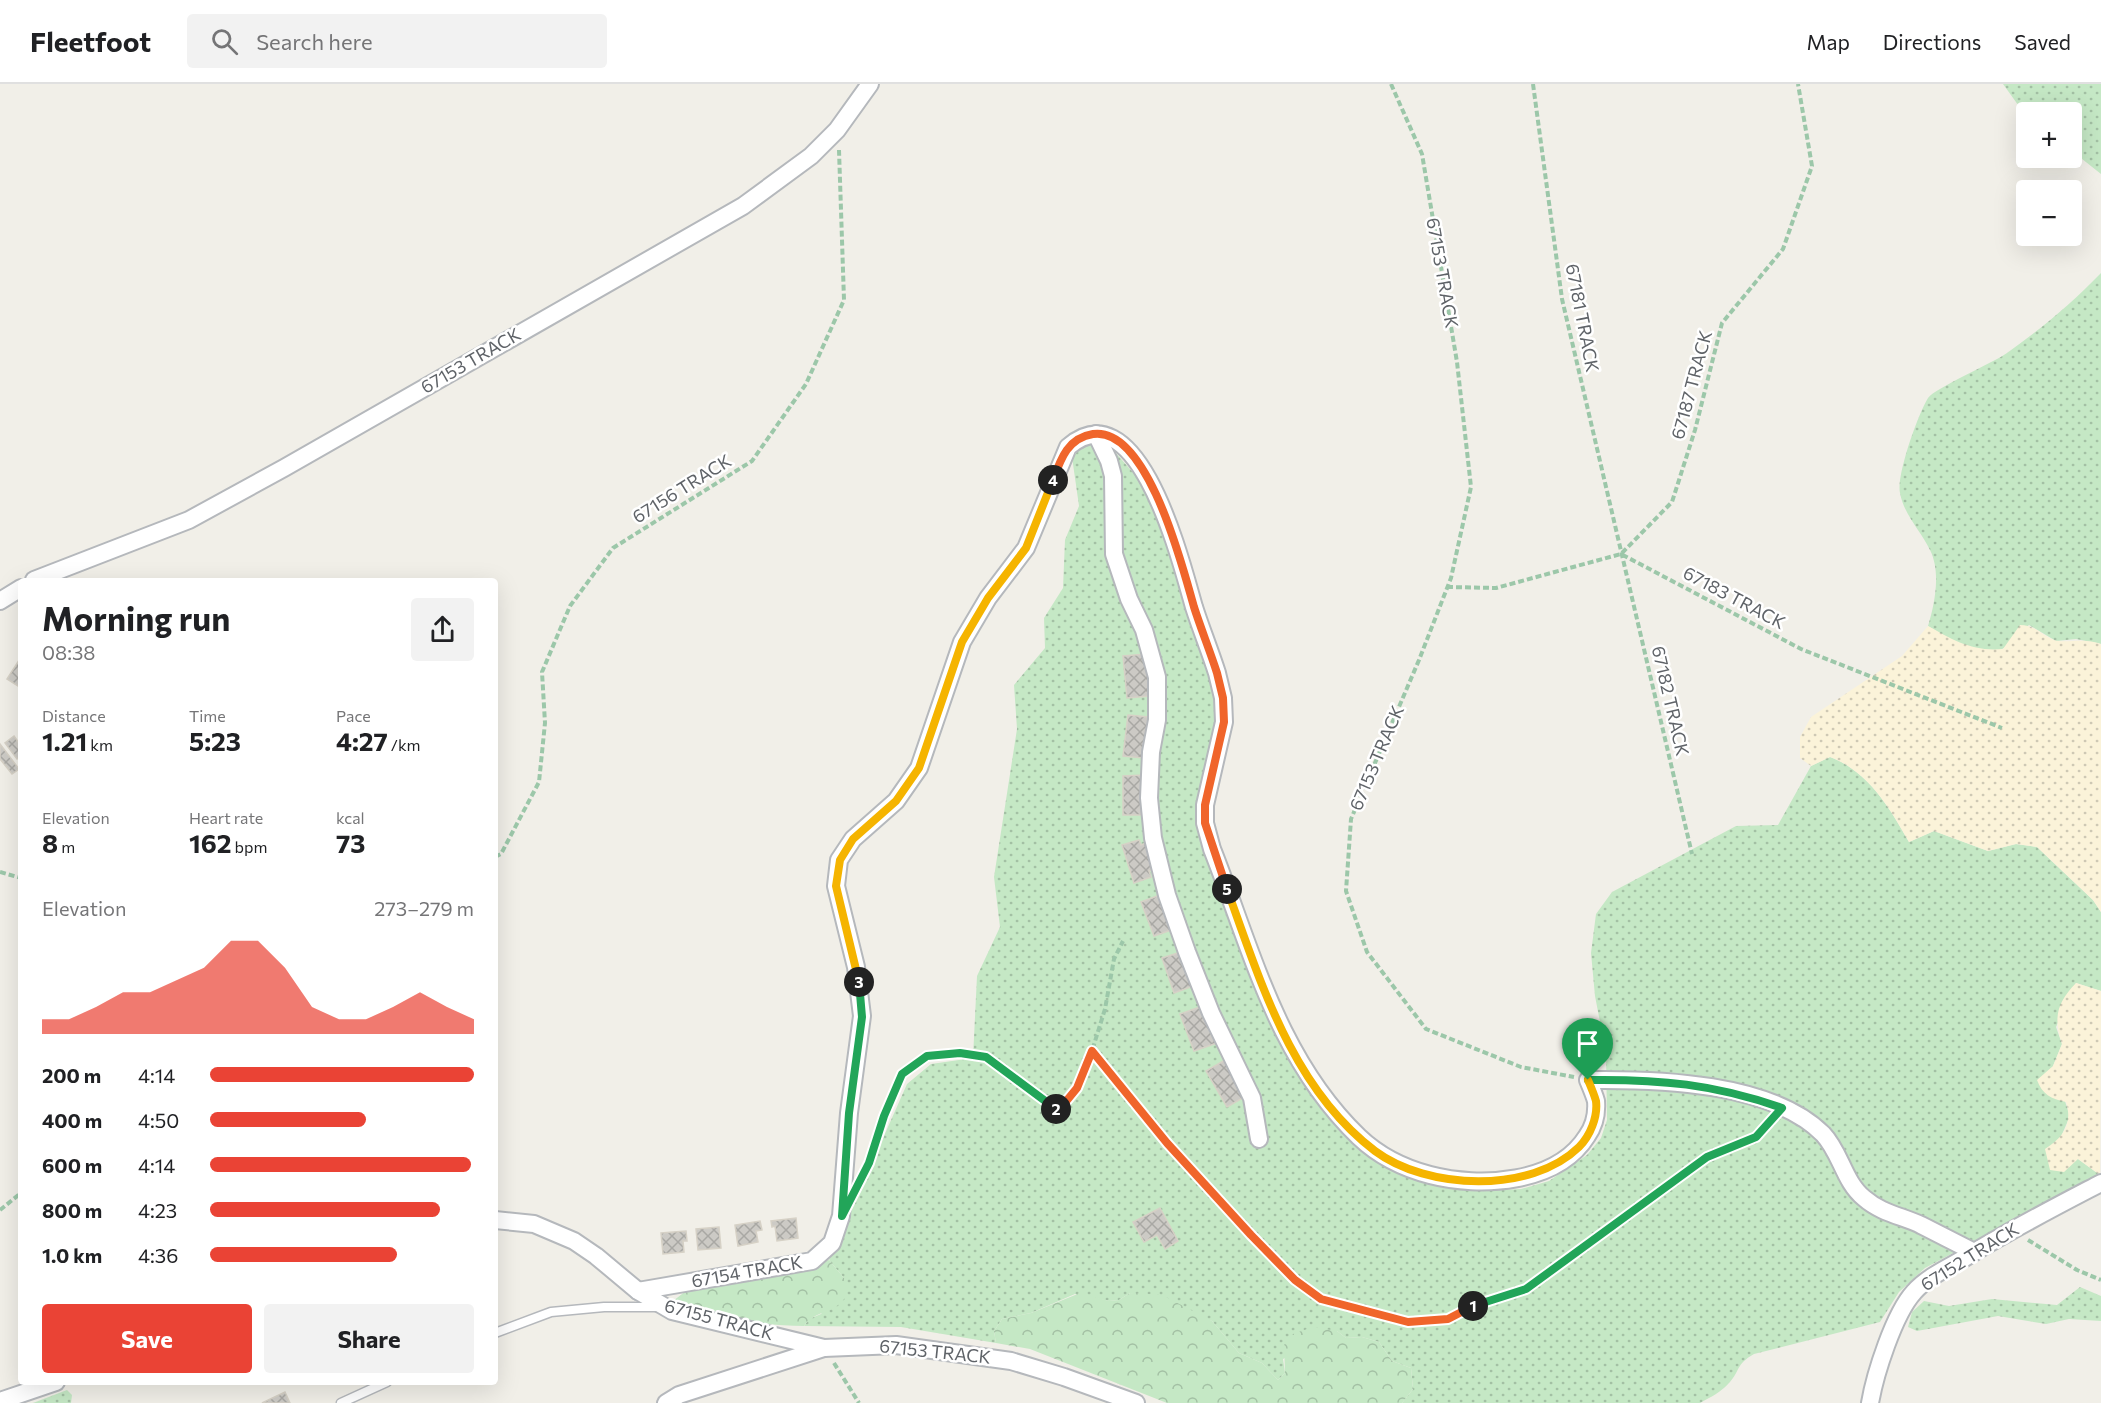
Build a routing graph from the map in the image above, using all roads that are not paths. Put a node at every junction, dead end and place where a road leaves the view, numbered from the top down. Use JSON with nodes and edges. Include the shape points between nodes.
{"nodes":[{"id":1,"x":870,"y":84,"type":"edge"},
{"id":2,"x":859,"y":91,"type":"edge"},
{"id":3,"x":1096,"y":434,"type":"junction"},
{"id":4,"x":39,"y":578,"type":"edge"},
{"id":5,"x":18,"y":590,"type":"edge"},
{"id":6,"x":0,"y":602,"type":"edge"},
{"id":7,"x":1259,"y":1139,"type":"dead end"},
{"id":8,"x":2101,"y":1183,"type":"edge"},
{"id":9,"x":498,"y":1220,"type":"edge"},
{"id":10,"x":1974,"y":1252,"type":"junction"},
{"id":11,"x":638,"y":1292,"type":"junction"},
{"id":12,"x":662,"y":1308,"type":"junction"},
{"id":13,"x":498,"y":1332,"type":"edge"},
{"id":14,"x":824,"y":1348,"type":"junction"},
{"id":15,"x":47,"y":1385,"type":"edge"},
{"id":16,"x":380,"y":1385,"type":"edge"},
{"id":17,"x":0,"y":1401,"type":"edge"},
{"id":18,"x":341,"y":1403,"type":"edge"},
{"id":19,"x":666,"y":1403,"type":"edge"},
{"id":20,"x":1136,"y":1403,"type":"edge"},
{"id":21,"x":1870,"y":1403,"type":"edge"}],
"edges":[{"from":1,"to":2,"type":"street","name":"67153 TRACK"},
{"from":2,"to":4,"type":"street","name":"67153 TRACK","via":[[837,130],[781,180],[743,206],[189,520]]},
{"from":3,"to":7,"type":"street","via":[[1113,476],[1114,554],[1144,630],[1157,677],[1149,798],[1153,838],[1186,952],[1252,1098]]},
{"from":3,"to":10,"type":"street","via":[[1109,437],[1135,458],[1162,506],[1217,673],[1224,722],[1205,805],[1205,823],[1266,998],[1305,1071],[1333,1108],[1377,1152],[1406,1167],[1465,1180],[1530,1175],[1556,1165],[1583,1143],[1591,1130],[1596,1101],[1588,1080],[1632,1079],[1721,1088],[1782,1108],[1809,1122],[1831,1143],[1855,1190],[1864,1199]]},
{"from":3,"to":11,"type":"street","name":"67154 TRACK","via":[[1078,439],[1068,447],[1026,548],[988,598],[962,642],[919,768],[896,801],[853,839],[840,860],[836,886],[856,967],[862,1017],[849,1113],[842,1216],[832,1243],[812,1261]]},
{"from":5,"to":6,"type":"street"},
{"from":8,"to":10,"type":"street","name":"67152 TRACK"},
{"from":9,"to":11,"type":"street","name":"67155 TRACK","via":[[534,1224],[555,1231],[596,1256]]},
{"from":10,"to":21,"type":"street","name":"67152 TRACK","via":[[1930,1279],[1904,1305],[1881,1359]]},
{"from":11,"to":12,"type":"street","name":"67155 TRACK"},
{"from":12,"to":13,"type":"lane","via":[[568,1309]]},
{"from":12,"to":14,"type":"street","name":"67155 TRACK"},
{"from":14,"to":19,"type":"street","name":"67153 TRACK","via":[[679,1395]]},
{"from":14,"to":20,"type":"street","name":"67153 TRACK","via":[[896,1345],[1011,1361]]},
{"from":15,"to":17,"type":"street"},
{"from":16,"to":18,"type":"lane"}]}
